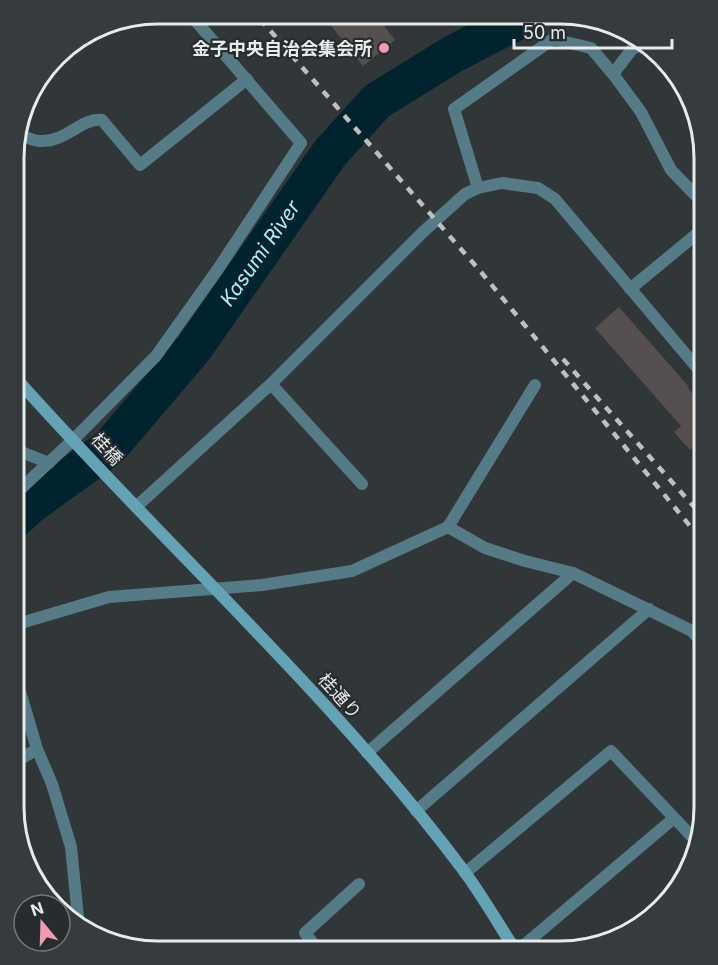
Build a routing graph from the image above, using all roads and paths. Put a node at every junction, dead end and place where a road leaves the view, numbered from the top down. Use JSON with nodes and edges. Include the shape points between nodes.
{"nodes":[{"id":1,"x":199,"y":24,"type":"edge"},
{"id":2,"x":635,"y":48,"type":"edge"},
{"id":3,"x":613,"y":74,"type":"junction"},
{"id":4,"x":247,"y":79,"type":"junction"},
{"id":5,"x":26,"y":136,"type":"edge"},
{"id":6,"x":478,"y":188,"type":"junction"},
{"id":7,"x":694,"y":194,"type":"edge"},
{"id":8,"x":694,"y":236,"type":"edge"},
{"id":9,"x":630,"y":289,"type":"junction"},
{"id":10,"x":694,"y":364,"type":"edge"},
{"id":11,"x":271,"y":384,"type":"junction"},
{"id":12,"x":535,"y":385,"type":"dead end"},
{"id":13,"x":24,"y":386,"type":"edge"},
{"id":14,"x":74,"y":439,"type":"junction"},
{"id":15,"x":24,"y":452,"type":"edge"},
{"id":16,"x":49,"y":463,"type":"junction"},
{"id":17,"x":114,"y":483,"type":"joint"},
{"id":18,"x":362,"y":484,"type":"dead end"},
{"id":19,"x":24,"y":486,"type":"edge"},
{"id":20,"x":136,"y":507,"type":"junction"},
{"id":21,"x":448,"y":527,"type":"junction"},
{"id":22,"x":573,"y":573,"type":"junction"},
{"id":23,"x":214,"y":589,"type":"junction"},
{"id":24,"x":649,"y":609,"type":"junction"},
{"id":25,"x":24,"y":622,"type":"edge"},
{"id":26,"x":694,"y":633,"type":"edge"},
{"id":27,"x":24,"y":705,"type":"edge"},
{"id":28,"x":37,"y":749,"type":"junction"},
{"id":29,"x":367,"y":753,"type":"junction"},
{"id":30,"x":24,"y":757,"type":"edge"},
{"id":31,"x":416,"y":811,"type":"junction"},
{"id":32,"x":673,"y":819,"type":"junction"},
{"id":33,"x":690,"y":836,"type":"edge"},
{"id":34,"x":465,"y":873,"type":"junction"},
{"id":35,"x":359,"y":884,"type":"dead end"},
{"id":36,"x":78,"y":914,"type":"edge"},
{"id":37,"x":311,"y":941,"type":"edge"},
{"id":38,"x":510,"y":941,"type":"edge"},
{"id":39,"x":529,"y":941,"type":"edge"}],
"edges":[{"from":1,"to":4,"type":"street"},
{"from":2,"to":3,"type":"street"},
{"from":3,"to":6,"type":"street","via":[[591,48],[553,39],[454,109]]},
{"from":3,"to":7,"type":"street","via":[[641,112],[671,170]]},
{"from":4,"to":5,"type":"street","via":[[140,165],[102,120],[94,119],[62,138],[39,141]]},
{"from":4,"to":14,"type":"street","via":[[301,143],[156,356]]},
{"from":6,"to":9,"type":"street","via":[[502,183],[538,188],[555,199]]},
{"from":6,"to":11,"type":"street","via":[[465,194],[423,232]]},
{"from":8,"to":9,"type":"street"},
{"from":9,"to":10,"type":"street"},
{"from":11,"to":18,"type":"street"},
{"from":11,"to":20,"type":"street"},
{"from":12,"to":21,"type":"street"},
{"from":13,"to":14,"type":"street"},
{"from":14,"to":16,"type":"street"},
{"from":14,"to":17,"type":"street","name":"桂橋"},
{"from":15,"to":16,"type":"street"},
{"from":16,"to":19,"type":"street"},
{"from":17,"to":20,"type":"street","name":"桂通り"},
{"from":20,"to":23,"type":"street","name":"桂通り"},
{"from":21,"to":22,"type":"street","via":[[485,548]]},
{"from":21,"to":23,"type":"street","via":[[352,572]]},
{"from":22,"to":24,"type":"street"},
{"from":22,"to":29,"type":"street"},
{"from":23,"to":25,"type":"street","via":[[109,597]]},
{"from":23,"to":29,"type":"street","name":"桂通り"},
{"from":24,"to":26,"type":"street"},
{"from":24,"to":31,"type":"street"},
{"from":27,"to":28,"type":"street"},
{"from":28,"to":30,"type":"street"},
{"from":28,"to":36,"type":"street","via":[[71,847]]},
{"from":29,"to":31,"type":"street","name":"桂通り"},
{"from":31,"to":34,"type":"street","name":"桂通り"},
{"from":32,"to":33,"type":"street"},
{"from":32,"to":34,"type":"street","via":[[611,751]]},
{"from":32,"to":39,"type":"street"},
{"from":34,"to":38,"type":"street","name":"桂通り"},
{"from":35,"to":37,"type":"street","via":[[305,933]]}]}
